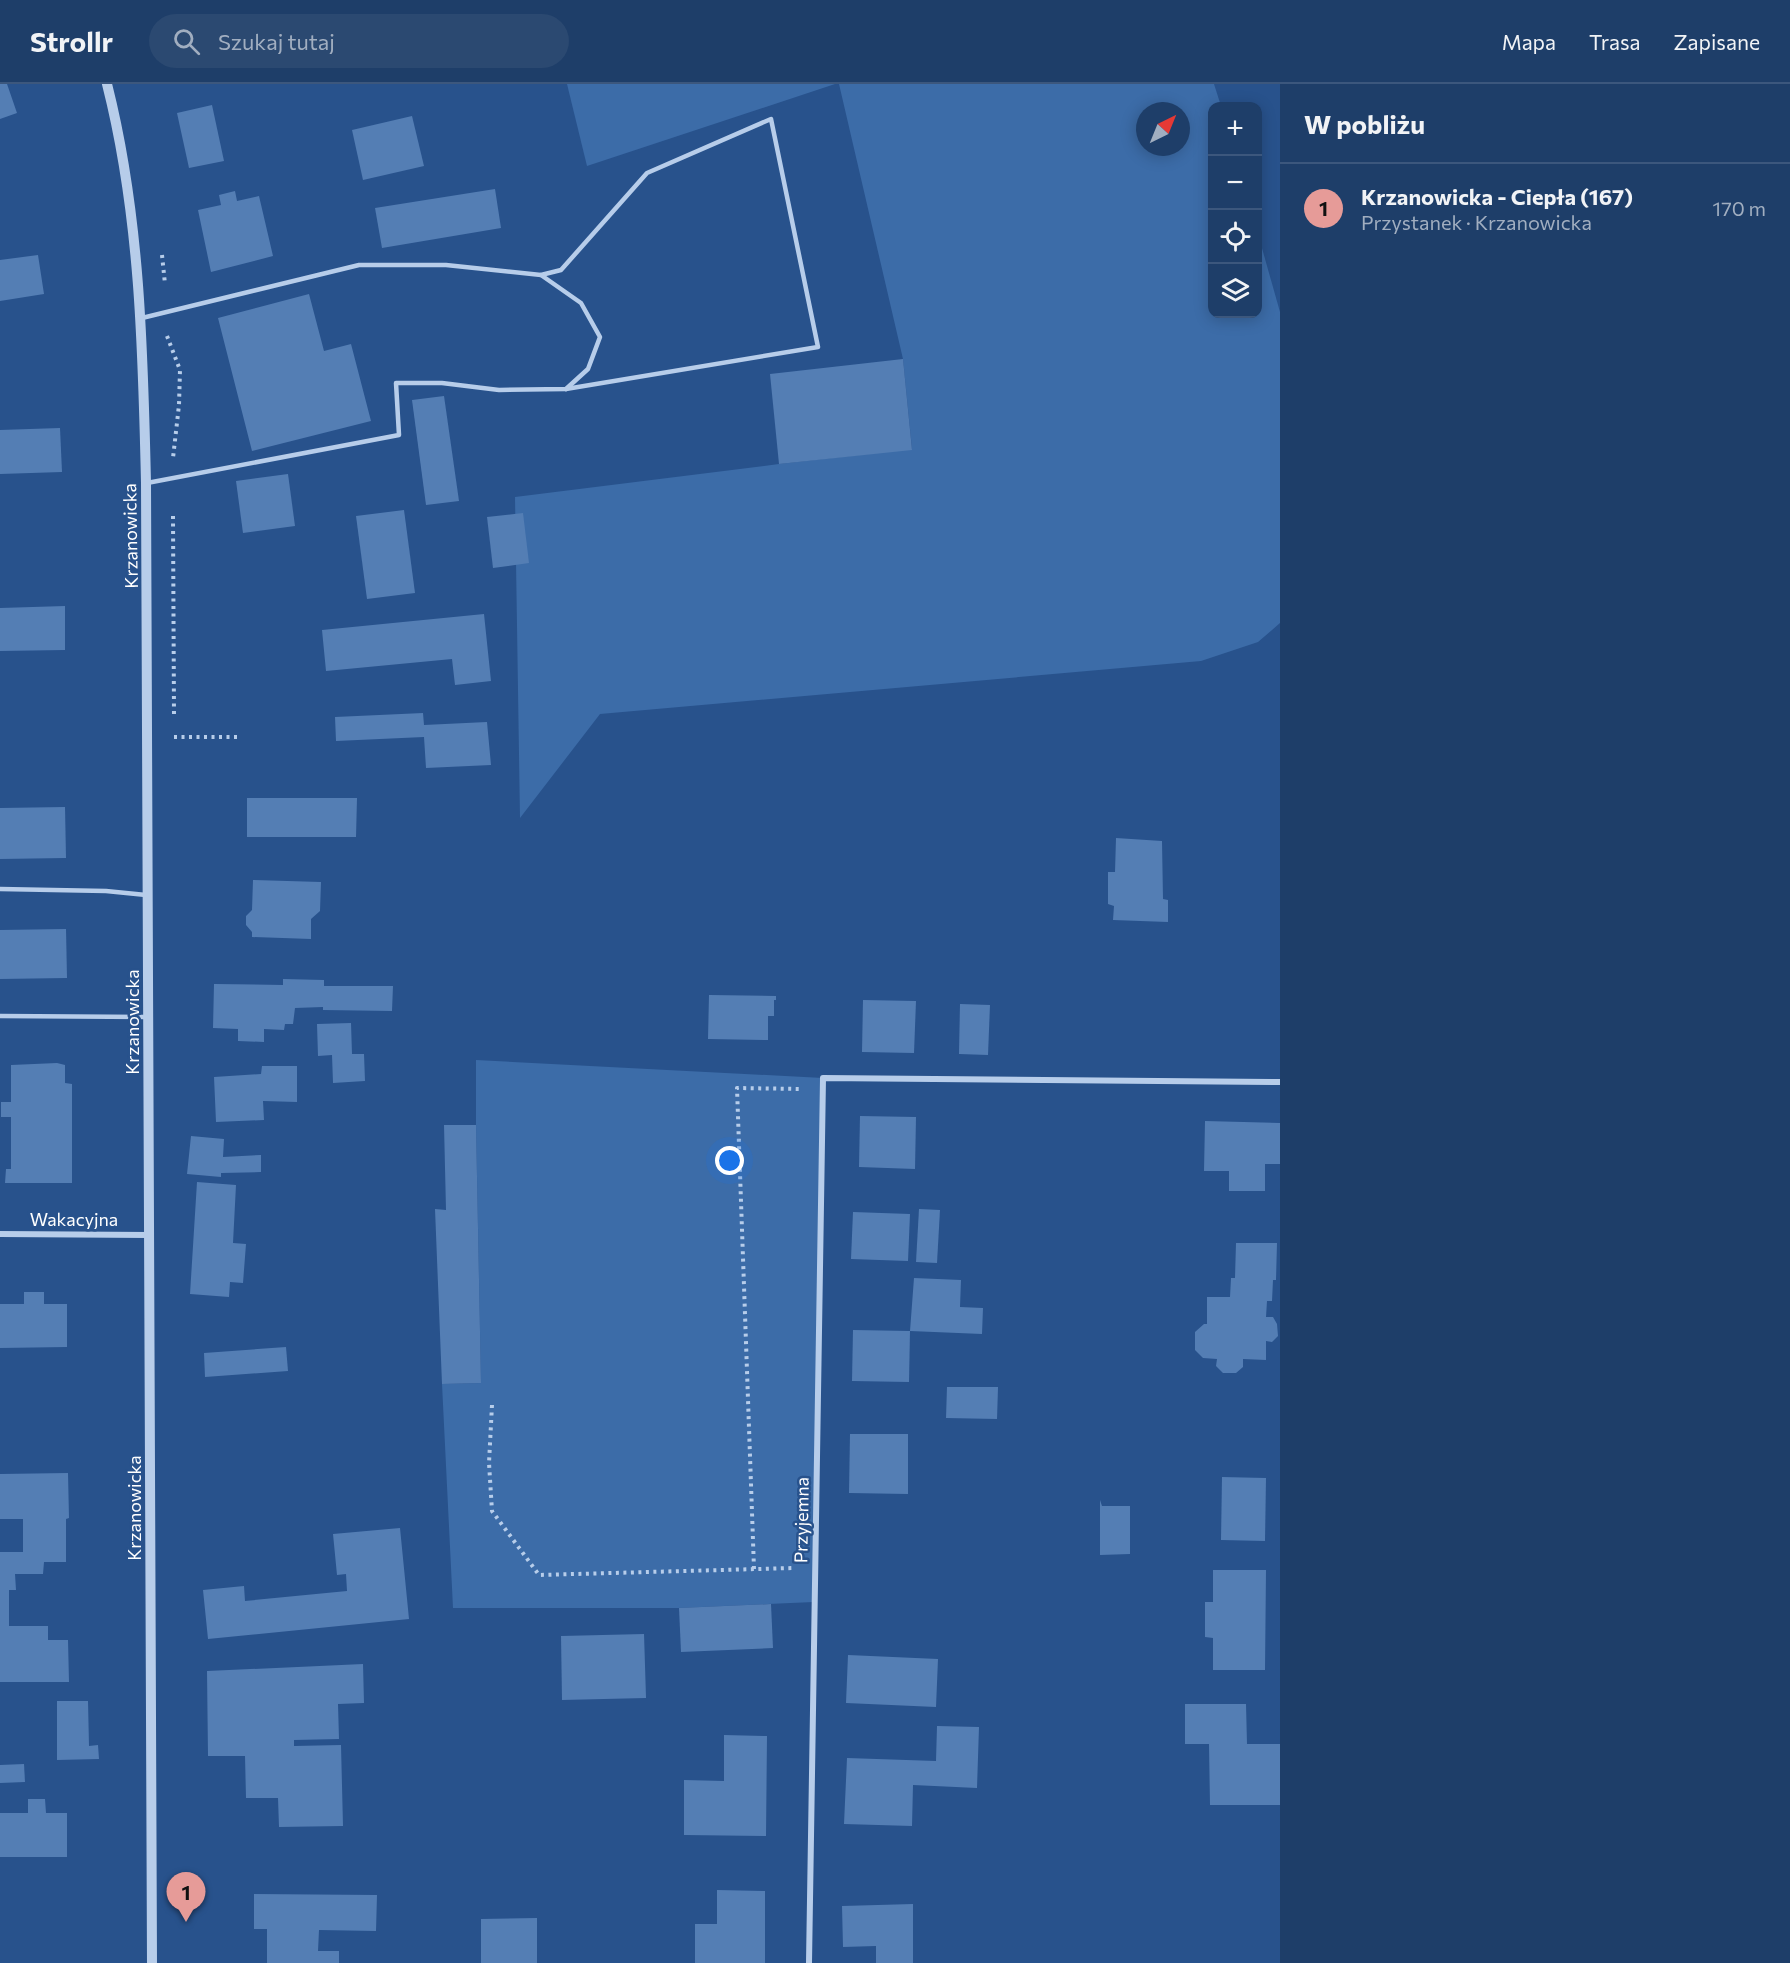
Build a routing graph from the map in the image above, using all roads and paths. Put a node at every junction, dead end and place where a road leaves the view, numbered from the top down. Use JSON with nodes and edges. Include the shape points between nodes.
{"nodes":[{"id":1,"x":107,"y":84,"type":"edge"},
{"id":2,"x":541,"y":275,"type":"junction"},
{"id":3,"x":142,"y":318,"type":"junction"},
{"id":4,"x":566,"y":389,"type":"junction"},
{"id":5,"x":147,"y":483,"type":"junction"},
{"id":6,"x":174,"y":737,"type":"dead end"},
{"id":7,"x":237,"y":737,"type":"dead end"},
{"id":8,"x":0,"y":889,"type":"edge"},
{"id":9,"x":148,"y":896,"type":"junction"},
{"id":10,"x":0,"y":1016,"type":"edge"},
{"id":11,"x":148,"y":1017,"type":"junction"},
{"id":12,"x":1280,"y":1082,"type":"edge"},
{"id":13,"x":823,"y":1090,"type":"junction"},
{"id":14,"x":0,"y":1234,"type":"edge"},
{"id":15,"x":149,"y":1234,"type":"junction"},
{"id":16,"x":492,"y":1405,"type":"dead end"},
{"id":17,"x":815,"y":1568,"type":"junction"},
{"id":18,"x":754,"y":1569,"type":"junction"},
{"id":19,"x":152,"y":1963,"type":"edge"},
{"id":20,"x":809,"y":1963,"type":"edge"}],
"edges":[{"from":1,"to":3,"type":"street","name":"Krzanowicka","via":[[132,221]]},
{"from":2,"to":3,"type":"lane","via":[[446,265],[359,266]]},
{"from":2,"to":4,"type":"lane","via":[[581,303],[600,337],[588,369]]},
{"from":2,"to":4,"type":"lane","via":[[561,270],[646,173],[771,119],[818,347]]},
{"from":3,"to":5,"type":"street","name":"Krzanowicka"},
{"from":4,"to":5,"type":"lane","via":[[499,390],[442,383],[396,383],[399,435]]},
{"from":5,"to":9,"type":"street","name":"Krzanowicka"},
{"from":6,"to":7,"type":"path"},
{"from":8,"to":9,"type":"lane","via":[[106,891]]},
{"from":9,"to":11,"type":"street","name":"Krzanowicka"},
{"from":10,"to":11,"type":"lane"},
{"from":11,"to":15,"type":"street","name":"Krzanowicka"},
{"from":12,"to":13,"type":"street","name":"Przyjemna","via":[[823,1078]]},
{"from":13,"to":17,"type":"street","name":"Przyjemna"},
{"from":13,"to":18,"type":"path","via":[[737,1088]]},
{"from":14,"to":15,"type":"street","name":"Wakacyjna"},
{"from":15,"to":19,"type":"street","name":"Krzanowicka"},
{"from":16,"to":18,"type":"path","via":[[492,1511],[539,1575]]},
{"from":17,"to":18,"type":"path"},
{"from":17,"to":20,"type":"street","name":"Przyjemna"}]}
